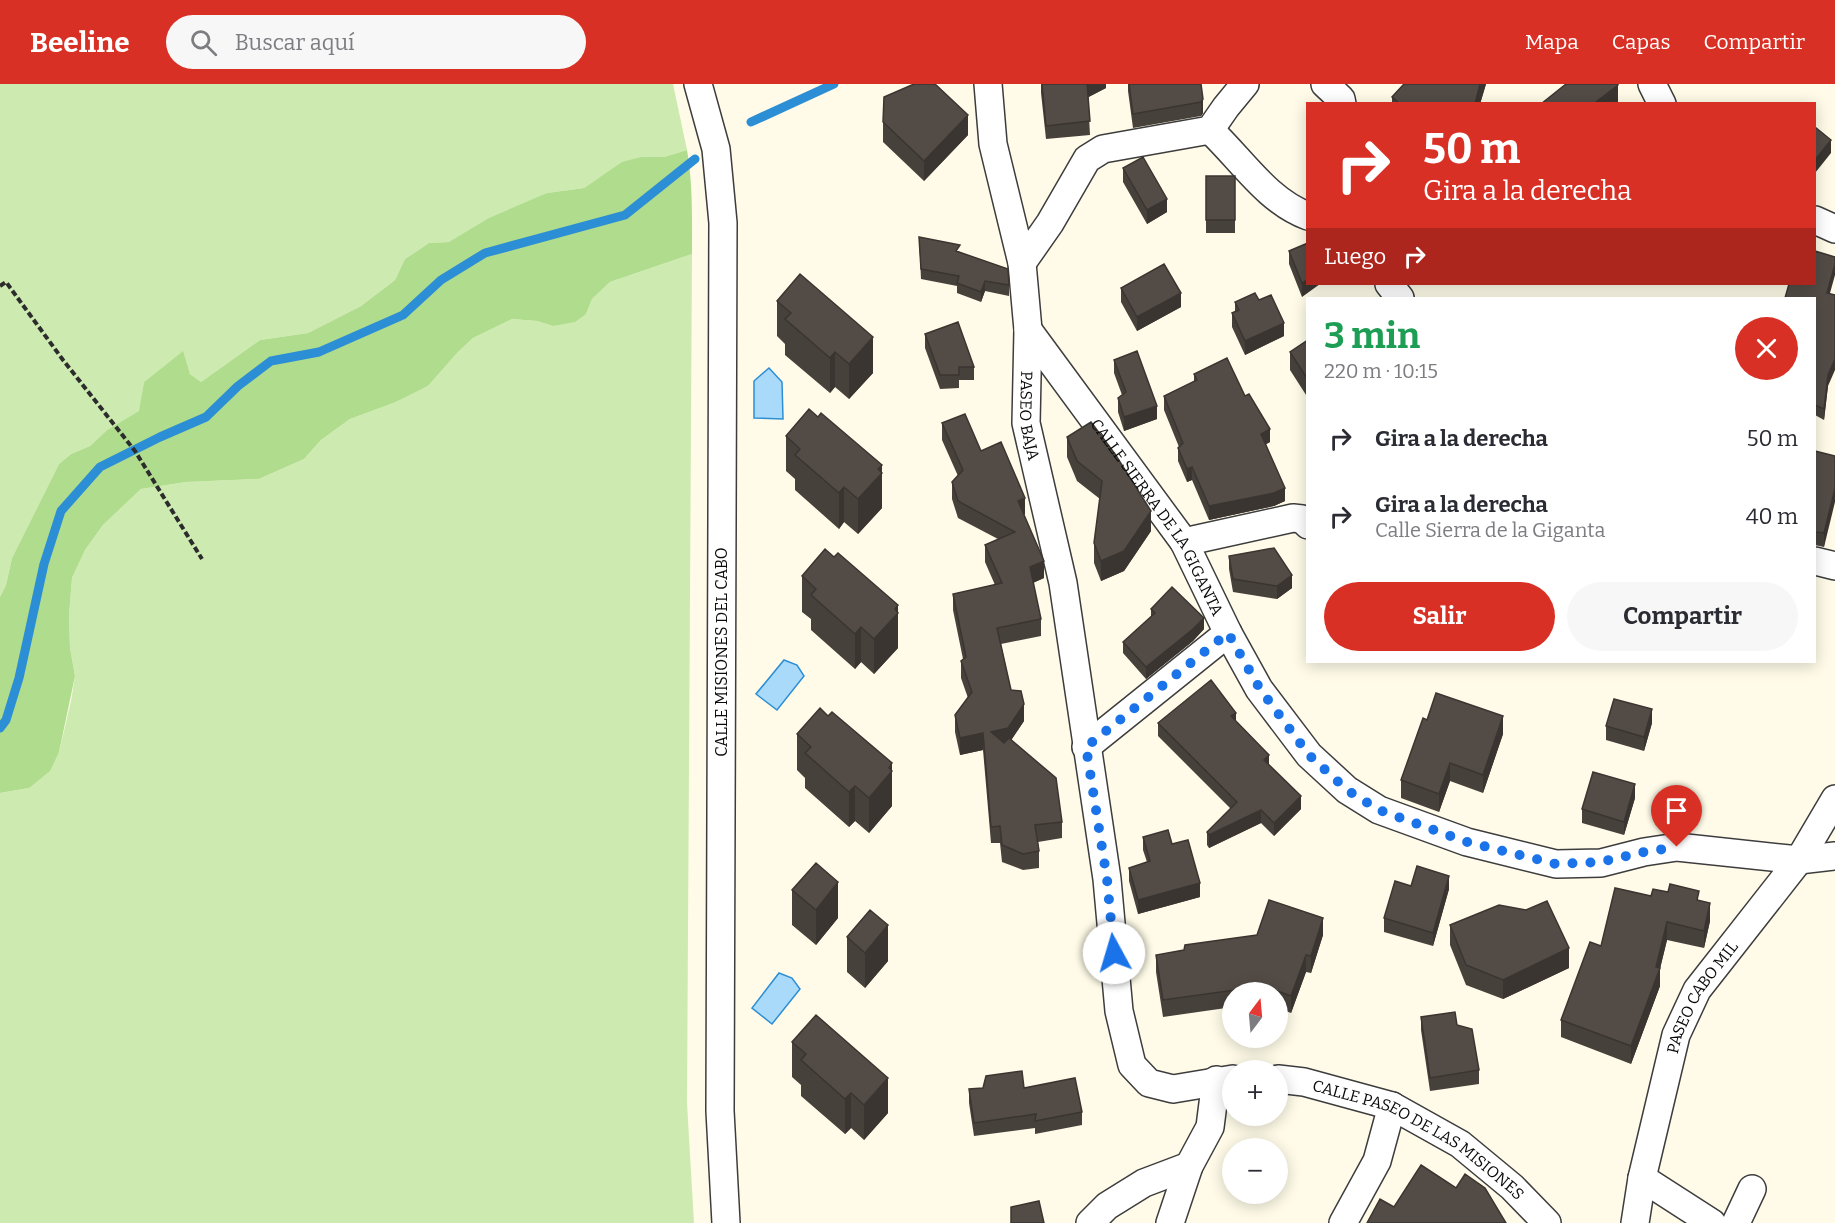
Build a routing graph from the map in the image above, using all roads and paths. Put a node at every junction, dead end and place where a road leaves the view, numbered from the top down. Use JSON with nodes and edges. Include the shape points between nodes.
{"nodes":[{"id":1,"x":698,"y":84,"type":"edge"},
{"id":2,"x":988,"y":84,"type":"edge"},
{"id":3,"x":1245,"y":84,"type":"edge"},
{"id":4,"x":1325,"y":84,"type":"edge"},
{"id":5,"x":1652,"y":84,"type":"edge"},
{"id":6,"x":1342,"y":102,"type":"edge"},
{"id":7,"x":1661,"y":102,"type":"edge"},
{"id":8,"x":1210,"y":130,"type":"junction"},
{"id":9,"x":1306,"y":215,"type":"edge"},
{"id":10,"x":1816,"y":220,"type":"edge"},
{"id":11,"x":1835,"y":229,"type":"edge"},
{"id":12,"x":1022,"y":263,"type":"junction"},
{"id":13,"x":1390,"y":285,"type":"edge"},
{"id":14,"x":0,"y":286,"type":"edge"},
{"id":15,"x":1399,"y":297,"type":"edge"},
{"id":16,"x":1028,"y":330,"type":"junction"},
{"id":17,"x":1306,"y":523,"type":"edge"},
{"id":18,"x":1184,"y":542,"type":"junction"},
{"id":19,"x":202,"y":559,"type":"dead end"},
{"id":20,"x":1816,"y":561,"type":"edge"},
{"id":21,"x":1835,"y":566,"type":"edge"},
{"id":22,"x":1228,"y":633,"type":"junction"},
{"id":23,"x":1086,"y":747,"type":"junction"},
{"id":24,"x":1835,"y":799,"type":"edge"},
{"id":25,"x":1835,"y":856,"type":"edge"},
{"id":26,"x":1799,"y":860,"type":"junction"},
{"id":27,"x":1222,"y":1080,"type":"edge"},
{"id":28,"x":1288,"y":1080,"type":"edge"},
{"id":29,"x":1222,"y":1088,"type":"edge"},
{"id":30,"x":1392,"y":1106,"type":"junction"},
{"id":31,"x":1189,"y":1166,"type":"junction"},
{"id":32,"x":1642,"y":1178,"type":"junction"},
{"id":33,"x":1752,"y":1189,"type":"dead end"},
{"id":34,"x":726,"y":1223,"type":"edge"},
{"id":35,"x":1090,"y":1223,"type":"edge"},
{"id":36,"x":1170,"y":1223,"type":"edge"},
{"id":37,"x":1343,"y":1223,"type":"edge"},
{"id":38,"x":1547,"y":1223,"type":"edge"},
{"id":39,"x":1635,"y":1223,"type":"edge"},
{"id":40,"x":1712,"y":1223,"type":"edge"},
{"id":41,"x":1736,"y":1223,"type":"edge"}],
"edges":[{"from":1,"to":34,"type":"street","name":"CALLE MISIONES DEL CABO","via":[[716,149],[723,223],[720,1111]]},
{"from":2,"to":12,"type":"street","name":"PASEO BAJA","via":[[993,144]]},
{"from":3,"to":8,"type":"street"},
{"from":4,"to":6,"type":"street"},
{"from":5,"to":7,"type":"street"},
{"from":8,"to":9,"type":"street","via":[[1281,202]]},
{"from":8,"to":12,"type":"street","via":[[1103,149],[1087,159]]},
{"from":10,"to":11,"type":"street"},
{"from":12,"to":16,"type":"street","name":"PASEO BAJA"},
{"from":13,"to":15,"type":"street"},
{"from":14,"to":19,"type":"path","via":[[6,282],[135,451]]},
{"from":16,"to":18,"type":"street","name":"CALLE SIERRA DE LA GIGANTA"},
{"from":16,"to":23,"type":"street","name":"PASEO BAJA","via":[[1026,423],[1063,583]]},
{"from":17,"to":18,"type":"street","via":[[1293,518]]},
{"from":18,"to":22,"type":"street","name":"CALLE SIERRA DE LA GIGANTA"},
{"from":20,"to":21,"type":"street"},
{"from":22,"to":23,"type":"street"},
{"from":22,"to":26,"type":"street","name":"CALLE SIERRA DE LA GIGANTA","via":[[1260,689],[1309,755],[1347,790],[1379,810],[1467,842],[1556,864],[1600,862],[1677,847]]},
{"from":23,"to":27,"type":"street","via":[[1107,879],[1119,1011],[1132,1065],[1149,1083],[1173,1089]]},
{"from":24,"to":26,"type":"street","name":"PASEO CABO MIL"},
{"from":25,"to":26,"type":"street","name":"CALLE SIERRA DE LA GIGANTA"},
{"from":26,"to":32,"type":"street","name":"PASEO CABO MIL","via":[[1697,990],[1676,1035]]},
{"from":28,"to":30,"type":"street","name":"CALLE PASEO DE LAS MISIONES"},
{"from":29,"to":31,"type":"street","via":[[1209,1127]]},
{"from":30,"to":37,"type":"street","via":[[1377,1161]]},
{"from":30,"to":38,"type":"street","name":"CALLE PASEO DE LAS MISIONES","via":[[1460,1144],[1512,1187]]},
{"from":31,"to":35,"type":"street","via":[[1144,1183],[1107,1206]]},
{"from":31,"to":36,"type":"street"},
{"from":32,"to":39,"type":"street","name":"PASEO CABO MIL"},
{"from":32,"to":40,"type":"street"},
{"from":33,"to":41,"type":"street"}]}
